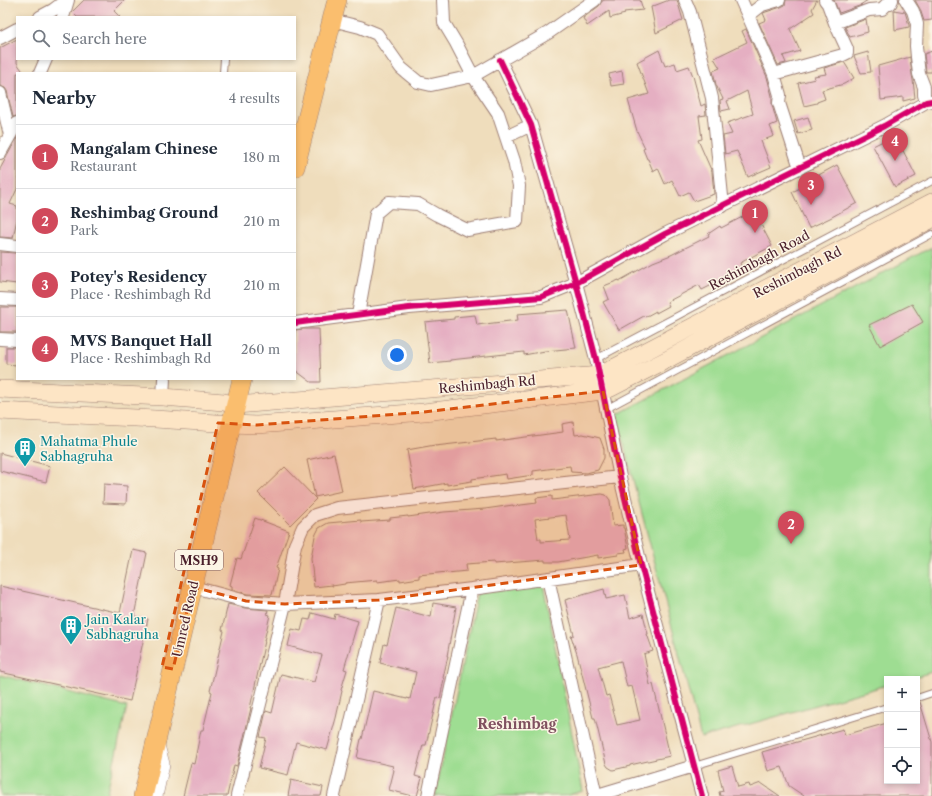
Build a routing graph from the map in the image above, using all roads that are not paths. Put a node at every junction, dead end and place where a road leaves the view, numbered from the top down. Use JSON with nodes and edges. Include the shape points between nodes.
{"nodes":[{"id":1,"x":67,"y":0,"type":"edge"},
{"id":2,"x":323,"y":0,"type":"edge"},
{"id":3,"x":337,"y":0,"type":"edge"},
{"id":4,"x":443,"y":0,"type":"edge"},
{"id":5,"x":595,"y":0,"type":"edge"},
{"id":6,"x":685,"y":0,"type":"edge"},
{"id":7,"x":741,"y":0,"type":"edge"},
{"id":8,"x":779,"y":0,"type":"edge"},
{"id":9,"x":824,"y":0,"type":"edge"},
{"id":10,"x":892,"y":0,"type":"edge"},
{"id":11,"x":906,"y":0,"type":"edge"},
{"id":12,"x":50,"y":5,"type":"edge"},
{"id":13,"x":41,"y":16,"type":"edge"},
{"id":14,"x":63,"y":16,"type":"edge"},
{"id":15,"x":748,"y":16,"type":"junction"},
{"id":16,"x":332,"y":20,"type":"junction"},
{"id":17,"x":835,"y":23,"type":"junction"},
{"id":18,"x":16,"y":30,"type":"edge"},
{"id":19,"x":0,"y":38,"type":"edge"},
{"id":20,"x":46,"y":60,"type":"edge"},
{"id":21,"x":224,"y":60,"type":"edge"},
{"id":22,"x":500,"y":60,"type":"junction"},
{"id":23,"x":40,"y":72,"type":"edge"},
{"id":24,"x":223,"y":72,"type":"edge"},
{"id":25,"x":774,"y":74,"type":"junction"},
{"id":26,"x":473,"y":76,"type":"junction"},
{"id":27,"x":0,"y":94,"type":"edge"},
{"id":28,"x":929,"y":102,"type":"edge"},
{"id":29,"x":296,"y":113,"type":"edge"},
{"id":30,"x":16,"y":124,"type":"edge"},
{"id":31,"x":531,"y":124,"type":"junction"},
{"id":32,"x":10,"y":135,"type":"junction"},
{"id":33,"x":299,"y":135,"type":"edge"},
{"id":34,"x":506,"y":137,"type":"junction"},
{"id":35,"x":0,"y":153,"type":"edge"},
{"id":36,"x":296,"y":159,"type":"edge"},
{"id":37,"x":800,"y":168,"type":"junction"},
{"id":38,"x":932,"y":181,"type":"edge"},
{"id":39,"x":932,"y":202,"type":"edge"},
{"id":40,"x":722,"y":206,"type":"junction"},
{"id":41,"x":932,"y":219,"type":"edge"},
{"id":42,"x":932,"y":234,"type":"edge"},
{"id":43,"x":0,"y":244,"type":"edge"},
{"id":44,"x":16,"y":246,"type":"edge"},
{"id":45,"x":576,"y":283,"type":"junction"},
{"id":46,"x":0,"y":299,"type":"edge"},
{"id":47,"x":16,"y":300,"type":"edge"},
{"id":48,"x":358,"y":315,"type":"junction"},
{"id":49,"x":296,"y":323,"type":"edge"},
{"id":50,"x":0,"y":339,"type":"edge"},
{"id":51,"x":16,"y":340,"type":"edge"},
{"id":52,"x":600,"y":375,"type":"junction"},
{"id":53,"x":164,"y":380,"type":"edge"},
{"id":54,"x":230,"y":380,"type":"edge"},
{"id":55,"x":242,"y":380,"type":"edge"},
{"id":56,"x":0,"y":389,"type":"edge"},
{"id":57,"x":163,"y":397,"type":"junction"},
{"id":58,"x":230,"y":404,"type":"junction"},
{"id":59,"x":606,"y":409,"type":"junction"},
{"id":60,"x":0,"y":411,"type":"edge"},
{"id":61,"x":225,"y":424,"type":"junction"},
{"id":62,"x":620,"y":477,"type":"junction"},
{"id":63,"x":641,"y":565,"type":"junction"},
{"id":64,"x":548,"y":578,"type":"junction"},
{"id":65,"x":193,"y":587,"type":"junction"},
{"id":66,"x":472,"y":589,"type":"junction"},
{"id":67,"x":379,"y":600,"type":"junction"},
{"id":68,"x":285,"y":604,"type":"junction"},
{"id":69,"x":167,"y":668,"type":"junction"},
{"id":70,"x":932,"y":693,"type":"edge"},
{"id":71,"x":920,"y":697,"type":"edge"},
{"id":72,"x":884,"y":708,"type":"edge"},
{"id":73,"x":156,"y":742,"type":"junction"},
{"id":74,"x":694,"y":766,"type":"junction"},
{"id":75,"x":131,"y":796,"type":"edge"},
{"id":76,"x":143,"y":796,"type":"edge"},
{"id":77,"x":155,"y":796,"type":"edge"},
{"id":78,"x":237,"y":796,"type":"edge"},
{"id":79,"x":334,"y":796,"type":"edge"},
{"id":80,"x":428,"y":796,"type":"edge"},
{"id":81,"x":596,"y":796,"type":"edge"},
{"id":82,"x":702,"y":796,"type":"edge"}],
"edges":[{"from":1,"to":12,"type":"street"},
{"from":1,"to":14,"type":"street"},
{"from":2,"to":29,"type":"main road"},
{"from":3,"to":16,"type":"main road"},
{"from":4,"to":26,"type":"street","via":[[444,23]]},
{"from":5,"to":22,"type":"street"},
{"from":6,"to":40,"type":"street","via":[[712,98]]},
{"from":7,"to":15,"type":"street"},
{"from":8,"to":15,"type":"street","via":[[762,5]]},
{"from":9,"to":17,"type":"street"},
{"from":10,"to":17,"type":"street","via":[[882,9],[869,10]]},
{"from":11,"to":28,"type":"street","via":[[917,24],[919,74],[924,95]]},
{"from":12,"to":13,"type":"street"},
{"from":15,"to":25,"type":"street"},
{"from":16,"to":26,"type":"street","via":[[377,34],[401,68],[418,82],[431,85]]},
{"from":16,"to":33,"type":"main road"},
{"from":17,"to":25,"type":"street","via":[[847,53]]},
{"from":18,"to":19,"type":"street"},
{"from":20,"to":23,"type":"street"},
{"from":21,"to":24,"type":"lane"},
{"from":22,"to":26,"type":"street"},
{"from":22,"to":31,"type":"street"},
{"from":25,"to":37,"type":"street","via":[[780,95],[779,103]]},
{"from":26,"to":34,"type":"street","via":[[498,113]]},
{"from":27,"to":32,"type":"street"},
{"from":28,"to":37,"type":"street"},
{"from":30,"to":32,"type":"street"},
{"from":31,"to":34,"type":"street"},
{"from":31,"to":45,"type":"street"},
{"from":32,"to":35,"type":"street"},
{"from":33,"to":36,"type":"main road"},
{"from":34,"to":48,"type":"street","via":[[520,186],[517,221],[466,230],[418,204],[389,202],[376,214]]},
{"from":37,"to":40,"type":"street"},
{"from":38,"to":52,"type":"lane","name":"Reshimbagh Road"},
{"from":39,"to":52,"type":"main road","name":"Reshimbagh Rd"},
{"from":40,"to":45,"type":"street"},
{"from":41,"to":52,"type":"main road","via":[[611,388]]},
{"from":42,"to":59,"type":"lane"},
{"from":43,"to":44,"type":"street"},
{"from":45,"to":48,"type":"street","via":[[541,297]]},
{"from":45,"to":52,"type":"street"},
{"from":46,"to":47,"type":"street"},
{"from":48,"to":49,"type":"street"},
{"from":50,"to":51,"type":"street"},
{"from":52,"to":58,"type":"main road","name":"Reshimbagh Rd"},
{"from":52,"to":59,"type":"street"},
{"from":52,"to":61,"type":"main road","via":[[534,400],[265,424]]},
{"from":53,"to":57,"type":"street"},
{"from":54,"to":58,"type":"main road"},
{"from":55,"to":58,"type":"main road"},
{"from":56,"to":57,"type":"main road","name":"Reshimbagh Rd"},
{"from":57,"to":58,"type":"main road","name":"Reshimbagh Rd"},
{"from":58,"to":61,"type":"main road"},
{"from":59,"to":62,"type":"street"},
{"from":60,"to":61,"type":"main road"},
{"from":61,"to":65,"type":"main road","name":"Umred Road","number":"MSH9"},
{"from":61,"to":69,"type":"main road"},
{"from":62,"to":63,"type":"street"},
{"from":62,"to":68,"type":"street","via":[[337,508],[315,515],[303,527],[295,545]]},
{"from":63,"to":64,"type":"street"},
{"from":63,"to":74,"type":"street"},
{"from":64,"to":66,"type":"street"},
{"from":64,"to":81,"type":"street"},
{"from":65,"to":68,"type":"street","via":[[246,601]]},
{"from":65,"to":69,"type":"main road","name":"Umred Road","number":"MSH9"},
{"from":66,"to":67,"type":"street"},
{"from":66,"to":80,"type":"street"},
{"from":67,"to":68,"type":"street"},
{"from":67,"to":79,"type":"street"},
{"from":68,"to":78,"type":"street"},
{"from":69,"to":73,"type":"main road","name":"Umred Road","number":"MSH9"},
{"from":69,"to":75,"type":"main road"},
{"from":70,"to":71,"type":"lane"},
{"from":72,"to":74,"type":"lane"},
{"from":73,"to":76,"type":"main road","name":"Umred Road"},
{"from":73,"to":77,"type":"street","via":[[162,764]]},
{"from":74,"to":81,"type":"street"},
{"from":74,"to":82,"type":"street"}]}
